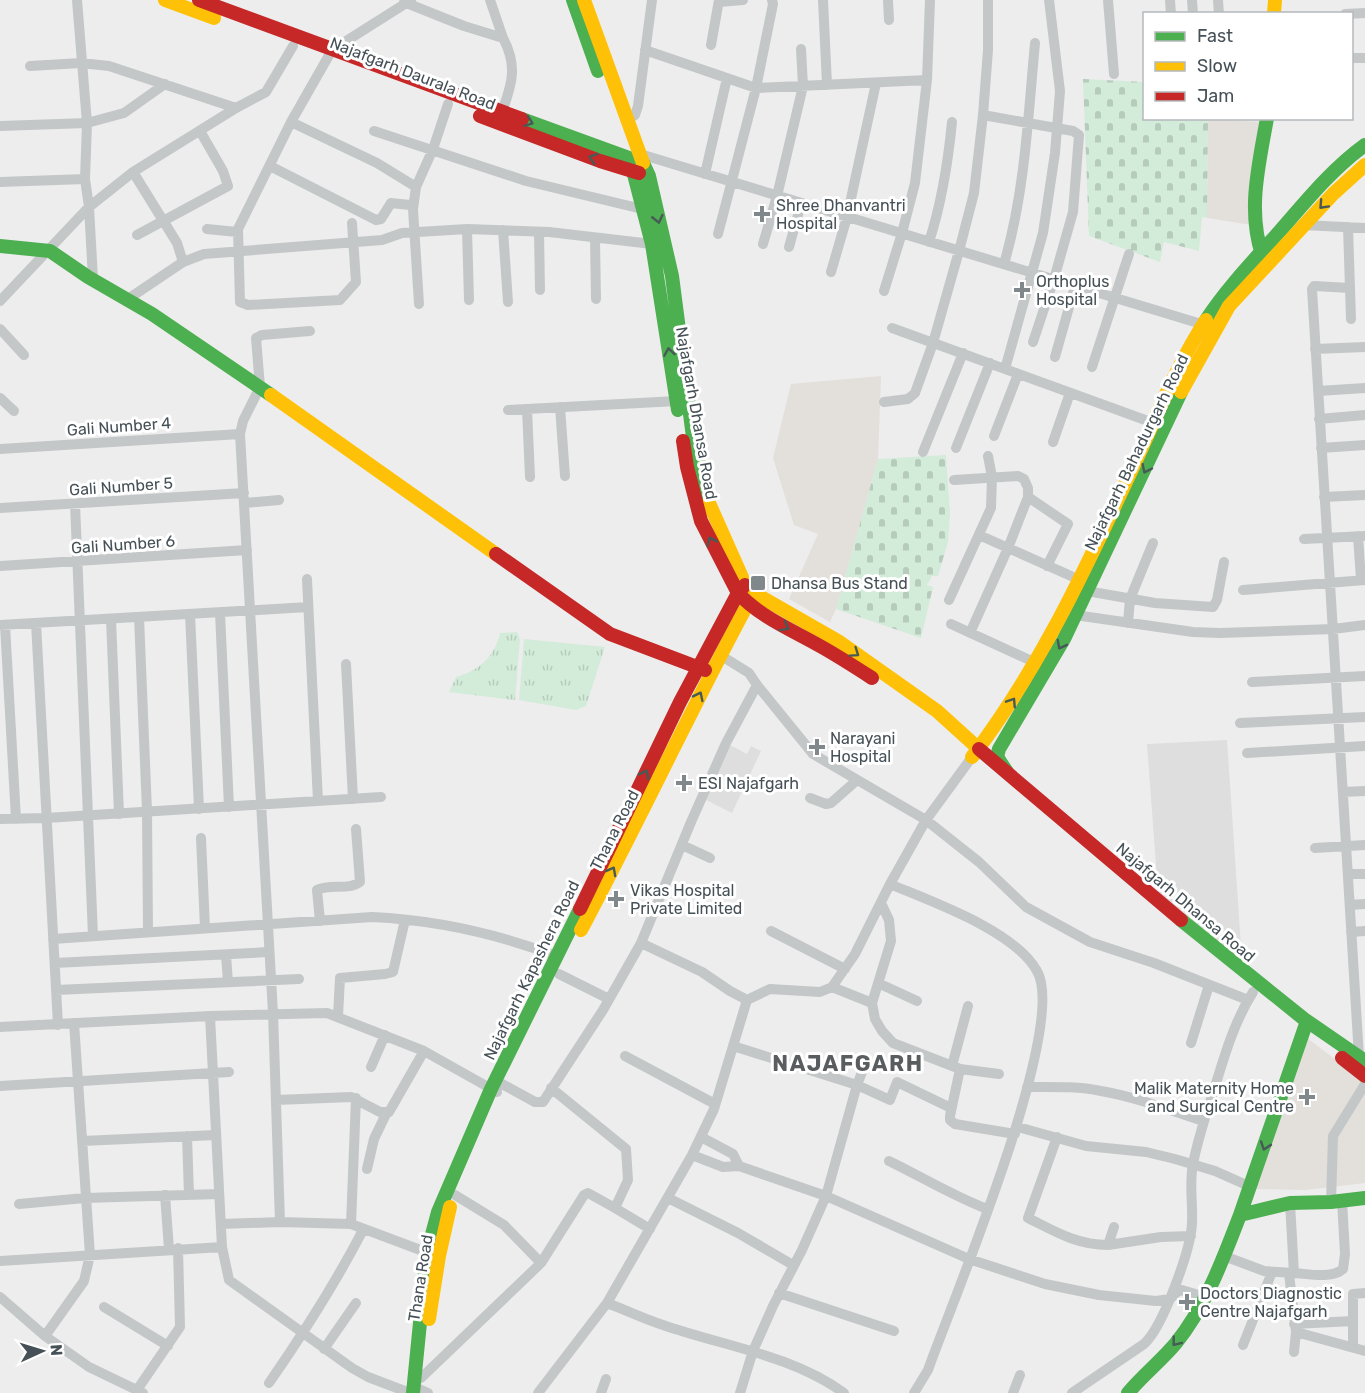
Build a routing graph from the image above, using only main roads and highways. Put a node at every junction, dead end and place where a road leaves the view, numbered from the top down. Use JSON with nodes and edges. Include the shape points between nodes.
{"nodes":[{"id":1,"x":165,"y":0,"type":"edge"},
{"id":2,"x":573,"y":0,"type":"edge"},
{"id":3,"x":584,"y":0,"type":"edge"},
{"id":4,"x":204,"y":4,"type":"edge"},
{"id":5,"x":329,"y":54,"type":"junction"},
{"id":6,"x":1267,"y":120,"type":"edge"},
{"id":7,"x":1365,"y":145,"type":"edge"},
{"id":8,"x":639,"y":165,"type":"junction"},
{"id":9,"x":1365,"y":165,"type":"edge"},
{"id":10,"x":1297,"y":222,"type":"junction"},
{"id":11,"x":0,"y":246,"type":"edge"},
{"id":12,"x":1264,"y":258,"type":"junction"},
{"id":13,"x":1084,"y":586,"type":"junction"},
{"id":14,"x":747,"y":593,"type":"junction"},
{"id":15,"x":704,"y":669,"type":"junction"},
{"id":16,"x":975,"y":753,"type":"junction"},
{"id":17,"x":1016,"y":782,"type":"junction"},
{"id":18,"x":1305,"y":1026,"type":"junction"},
{"id":19,"x":1362,"y":1059,"type":"edge"},
{"id":20,"x":1365,"y":1076,"type":"edge"},
{"id":21,"x":497,"y":1088,"type":"junction"},
{"id":22,"x":1365,"y":1198,"type":"edge"},
{"id":23,"x":1240,"y":1215,"type":"junction"},
{"id":24,"x":433,"y":1255,"type":"junction"},
{"id":25,"x":418,"y":1390,"type":"edge"},
{"id":26,"x":1128,"y":1393,"type":"edge"}],
"edges":[{"from":1,"to":4,"type":"main road","name":"Najafgarh Daurala Road"},
{"from":2,"to":8,"type":"main road","name":"Najafgarh Dhansa Road"},
{"from":3,"to":8,"type":"main road","name":"Najafgarh Dhansa Road"},
{"from":4,"to":5,"type":"main road","name":"Najafgarh Daurala Road"},
{"from":4,"to":5,"type":"main road","name":"Najafgarh Daurala Road","via":[[293,46]]},
{"from":5,"to":8,"type":"main road","name":"Najafgarh Daurala Road","one_way":true,"via":[[502,112]]},
{"from":8,"to":5,"type":"main road","name":"Najafgarh Daurala Road","one_way":true,"via":[[600,161]]},
{"from":6,"to":12,"type":"main road","via":[[1255,222]]},
{"from":7,"to":10,"type":"main road","name":"Najafgarh Bahadurgarh Road","via":[[1345,161]]},
{"from":8,"to":14,"type":"main road","name":"Najafgarh Dhansa Road","one_way":true,"via":[[672,276],[700,475]]},
{"from":14,"to":8,"type":"main road","name":"Najafgarh Dhansa Road","one_way":true,"via":[[701,521],[695,502],[652,244],[642,209]]},
{"from":9,"to":10,"type":"main road","name":"Najafgarh Bahadurgarh Road","one_way":true},
{"from":10,"to":12,"type":"main road","name":"Najafgarh Bahadurgarh Road"},
{"from":11,"to":15,"type":"main road","via":[[50,250],[260,387],[610,634]]},
{"from":12,"to":13,"type":"main road","name":"Najafgarh Bahadurgarh Road","via":[[1225,294]]},
{"from":16,"to":13,"type":"main road","name":"Najafgarh Bahadurgarh Road","one_way":true,"via":[[1010,705]]},
{"from":13,"to":17,"type":"main road","name":"Najafgarh Bahadurgarh Road","one_way":true,"via":[[1075,615],[1045,673],[999,749],[997,757]]},
{"from":14,"to":15,"type":"main road","name":"Najafgarh Kapashera Road"},
{"from":14,"to":15,"type":"main road","name":"Thana Road","via":[[720,655]]},
{"from":14,"to":16,"type":"main road","one_way":true,"via":[[838,641],[937,711]]},
{"from":21,"to":15,"type":"main road","name":"Najafgarh Kapashera Road","one_way":true,"via":[[556,956]]},
{"from":21,"to":15,"type":"main road","name":"Thana Road","one_way":true,"via":[[642,814]]},
{"from":16,"to":17,"type":"main road","name":"Najafgarh Dhansa Road"},
{"from":16,"to":18,"type":"main road","via":[[1020,798],[1250,996]]},
{"from":17,"to":18,"type":"main road","name":"Najafgarh Dhansa Road"},
{"from":18,"to":19,"type":"main road","name":"Najafgarh Dhansa Road"},
{"from":18,"to":20,"type":"main road"},
{"from":18,"to":23,"type":"main road","one_way":true},
{"from":21,"to":24,"type":"main road","name":"Thana Road"},
{"from":21,"to":24,"type":"main road","name":"Najafgarh Kapashera Road","via":[[438,1212]]},
{"from":22,"to":23,"type":"main road","via":[[1290,1203]]},
{"from":23,"to":26,"type":"main road","one_way":true,"via":[[1205,1297],[1188,1325],[1164,1357]]},
{"from":24,"to":25,"type":"main road","name":"Thana Road"}]}
